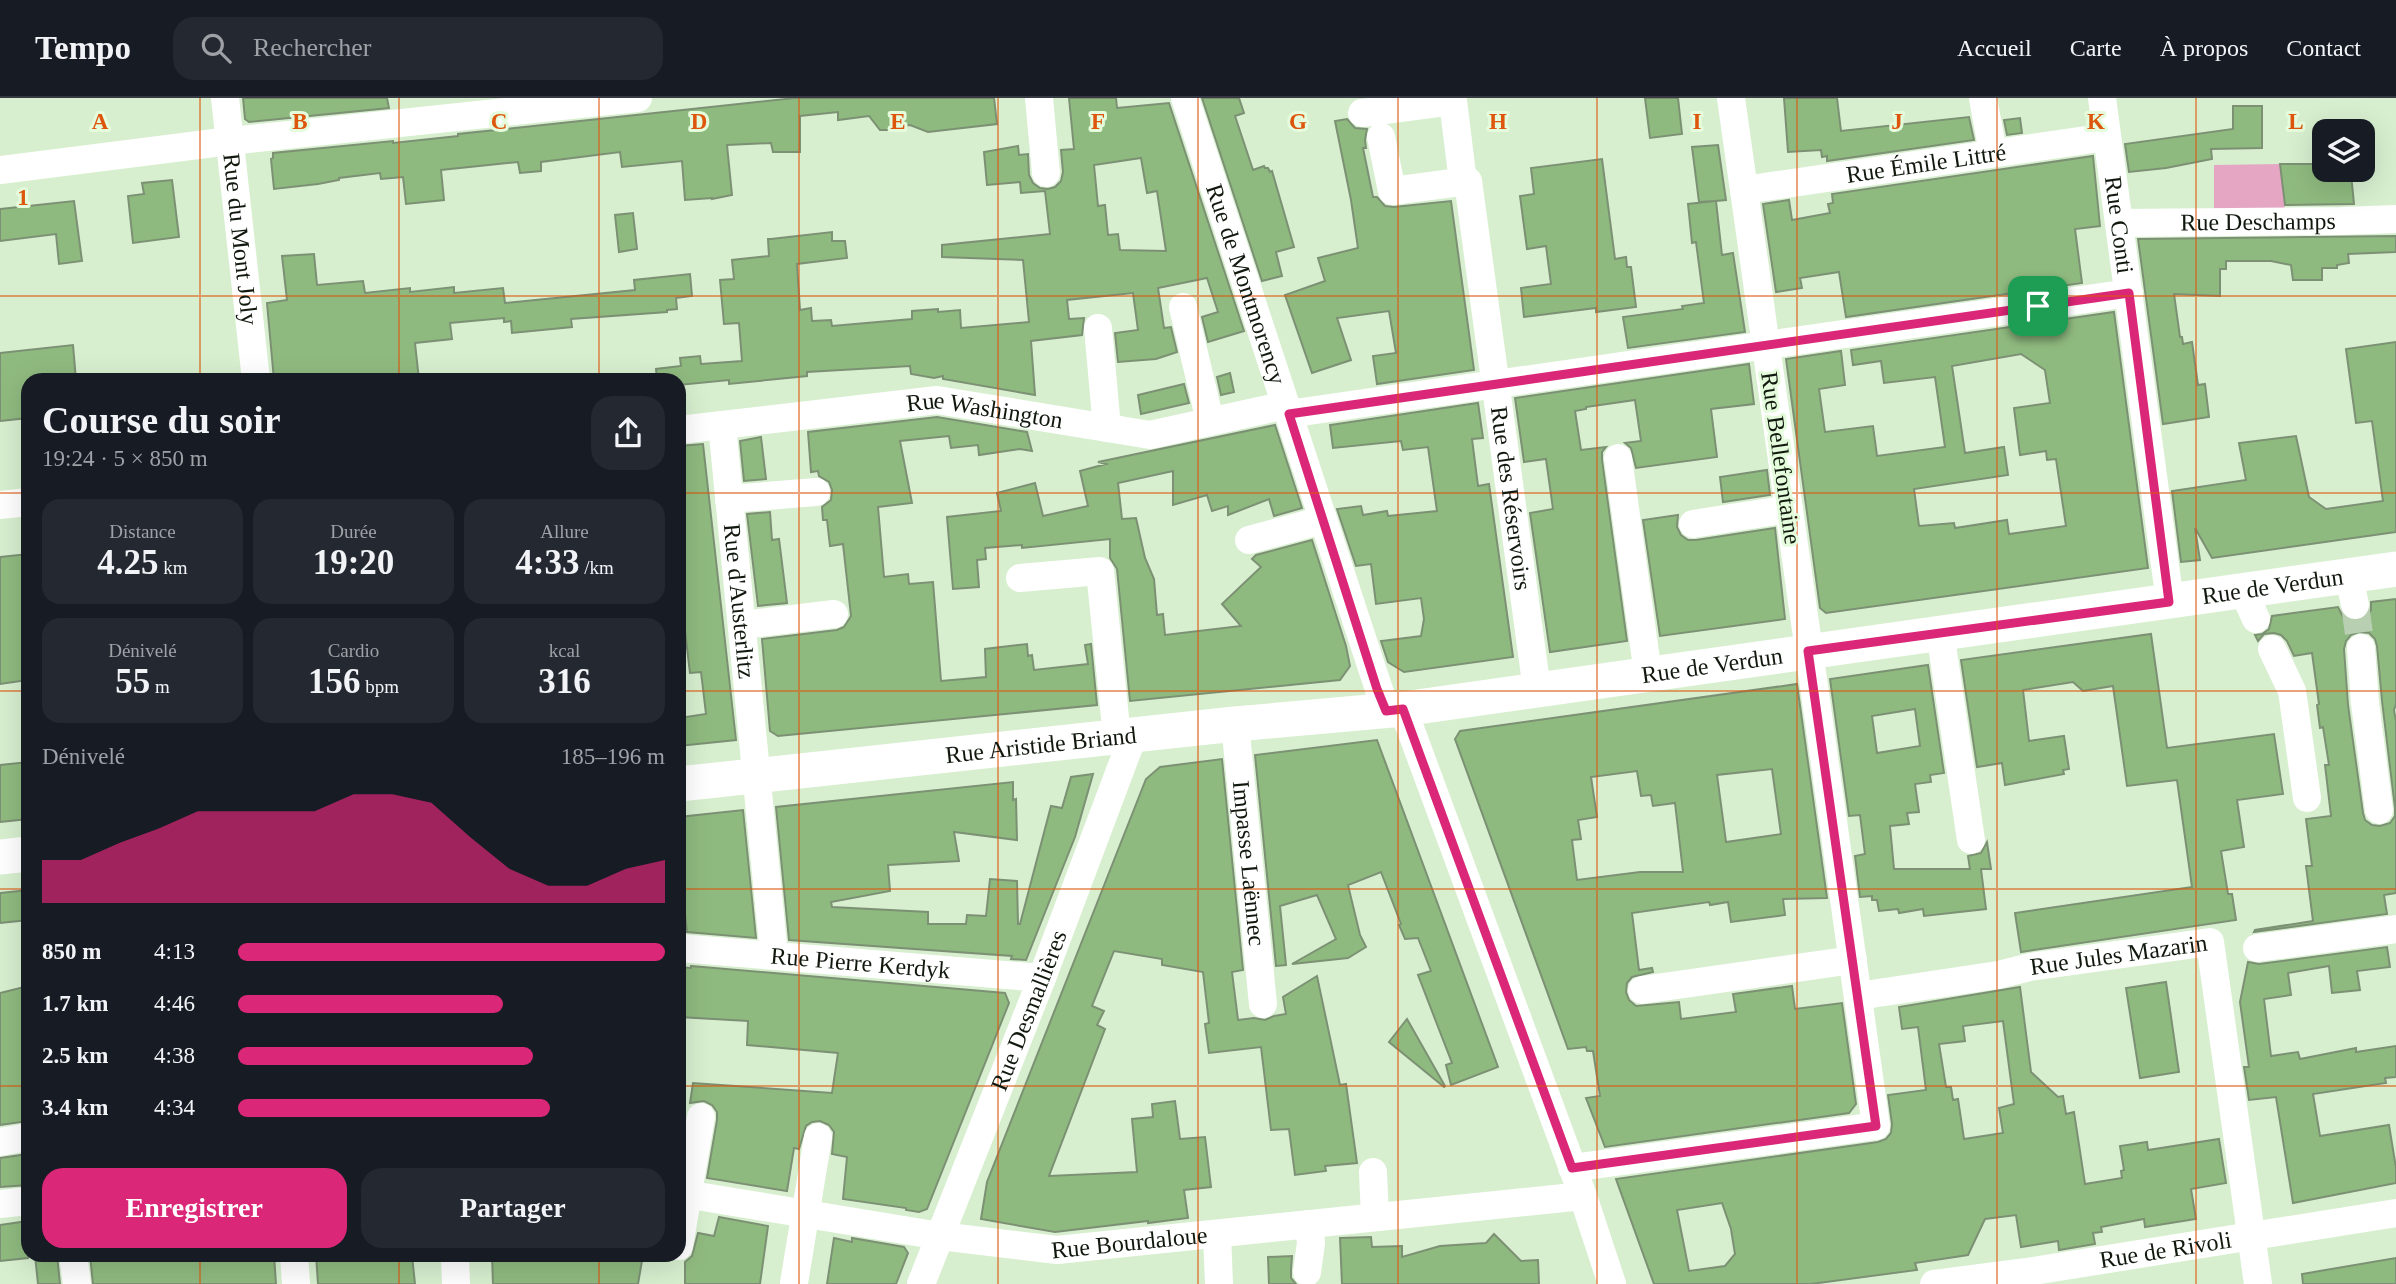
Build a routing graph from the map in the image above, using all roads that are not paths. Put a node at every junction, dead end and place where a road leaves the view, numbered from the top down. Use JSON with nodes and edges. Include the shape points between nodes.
{"nodes":[{"id":1,"x":225,"y":98,"type":"edge"},
{"id":2,"x":638,"y":98,"type":"edge"},
{"id":3,"x":1040,"y":98,"type":"edge"},
{"id":4,"x":1185,"y":98,"type":"edge"},
{"id":5,"x":1731,"y":98,"type":"edge"},
{"id":6,"x":1983,"y":98,"type":"edge"},
{"id":7,"x":2102,"y":98,"type":"edge"},
{"id":8,"x":1362,"y":113,"type":"dead end"},
{"id":9,"x":1381,"y":136,"type":"dead end"},
{"id":10,"x":2107,"y":136,"type":"junction"},
{"id":11,"x":230,"y":141,"type":"junction"},
{"id":12,"x":1993,"y":153,"type":"junction"},
{"id":13,"x":0,"y":170,"type":"edge"},
{"id":14,"x":1046,"y":173,"type":"dead end"},
{"id":15,"x":1466,"y":182,"type":"junction"},
{"id":16,"x":1744,"y":190,"type":"junction"},
{"id":17,"x":2396,"y":219,"type":"edge"},
{"id":18,"x":2120,"y":223,"type":"junction"},
{"id":19,"x":2129,"y":293,"type":"junction"},
{"id":20,"x":1184,"y":307,"type":"dead end"},
{"id":21,"x":1098,"y":328,"type":"dead end"},
{"id":22,"x":1766,"y":345,"type":"junction"},
{"id":23,"x":256,"y":373,"type":"edge"},
{"id":24,"x":1495,"y":382,"type":"junction"},
{"id":25,"x":1287,"y":409,"type":"junction"},
{"id":26,"x":1210,"y":421,"type":"junction"},
{"id":27,"x":722,"y":425,"type":"junction"},
{"id":28,"x":1107,"y":428,"type":"junction"},
{"id":29,"x":686,"y":429,"type":"edge"},
{"id":30,"x":1618,"y":458,"type":"dead end"},
{"id":31,"x":816,"y":492,"type":"dead end"},
{"id":32,"x":729,"y":499,"type":"junction"},
{"id":33,"x":21,"y":503,"type":"edge"},
{"id":34,"x":0,"y":505,"type":"edge"},
{"id":35,"x":1789,"y":509,"type":"junction"},
{"id":36,"x":1323,"y":520,"type":"junction"},
{"id":37,"x":1693,"y":524,"type":"dead end"},
{"id":38,"x":1249,"y":540,"type":"dead end"},
{"id":39,"x":2396,"y":569,"type":"edge"},
{"id":40,"x":1020,"y":578,"type":"dead end"},
{"id":41,"x":2169,"y":602,"type":"junction"},
{"id":42,"x":834,"y":614,"type":"dead end"},
{"id":43,"x":742,"y":625,"type":"junction"},
{"id":44,"x":1940,"y":632,"type":"junction"},
{"id":45,"x":2361,"y":648,"type":"tunnel mouth"},
{"id":46,"x":2272,"y":649,"type":"dead end"},
{"id":47,"x":1808,"y":651,"type":"junction"},
{"id":48,"x":1648,"y":674,"type":"junction"},
{"id":49,"x":1537,"y":690,"type":"junction"},
{"id":50,"x":1394,"y":710,"type":"junction"},
{"id":51,"x":1235,"y":724,"type":"junction"},
{"id":52,"x":1125,"y":737,"type":"junction"},
{"id":53,"x":758,"y":776,"type":"junction"},
{"id":54,"x":686,"y":783,"type":"edge"},
{"id":55,"x":2307,"y":798,"type":"dead end"},
{"id":56,"x":2379,"y":810,"type":"dead end"},
{"id":57,"x":1971,"y":839,"type":"dead end"},
{"id":58,"x":21,"y":855,"type":"edge"},
{"id":59,"x":0,"y":857,"type":"edge"},
{"id":60,"x":2396,"y":929,"type":"edge"},
{"id":61,"x":2257,"y":948,"type":"dead end"},
{"id":62,"x":686,"y":949,"type":"edge"},
{"id":63,"x":774,"y":955,"type":"junction"},
{"id":64,"x":1853,"y":960,"type":"junction"},
{"id":65,"x":1042,"y":978,"type":"junction"},
{"id":66,"x":1642,"y":990,"type":"dead end"},
{"id":67,"x":1858,"y":996,"type":"junction"},
{"id":68,"x":1263,"y":1004,"type":"dead end"},
{"id":69,"x":701,"y":1117,"type":"dead end"},
{"id":70,"x":818,"y":1137,"type":"dead end"},
{"id":71,"x":21,"y":1138,"type":"edge"},
{"id":72,"x":0,"y":1142,"type":"edge"},
{"id":73,"x":1572,"y":1168,"type":"junction"},
{"id":74,"x":1373,"y":1172,"type":"dead end"},
{"id":75,"x":686,"y":1184,"type":"edge"},
{"id":76,"x":686,"y":1193,"type":"edge"},
{"id":77,"x":1584,"y":1196,"type":"junction"},
{"id":78,"x":21,"y":1202,"type":"edge"},
{"id":79,"x":0,"y":1204,"type":"edge"},
{"id":80,"x":806,"y":1213,"type":"junction"},
{"id":81,"x":2396,"y":1213,"type":"edge"},
{"id":82,"x":1375,"y":1217,"type":"junction"},
{"id":83,"x":1309,"y":1224,"type":"junction"},
{"id":84,"x":1217,"y":1234,"type":"junction"},
{"id":85,"x":940,"y":1236,"type":"junction"},
{"id":86,"x":2250,"y":1237,"type":"junction"},
{"id":87,"x":73,"y":1262,"type":"edge"},
{"id":88,"x":294,"y":1262,"type":"edge"},
{"id":89,"x":455,"y":1262,"type":"edge"},
{"id":90,"x":1307,"y":1272,"type":"dead end"},
{"id":91,"x":2056,"y":1276,"type":"edge"},
{"id":92,"x":794,"y":1283,"type":"edge"},
{"id":93,"x":1211,"y":1283,"type":"edge"},
{"id":94,"x":77,"y":1284,"type":"edge"},
{"id":95,"x":296,"y":1284,"type":"edge"},
{"id":96,"x":456,"y":1284,"type":"edge"},
{"id":97,"x":921,"y":1284,"type":"edge"},
{"id":98,"x":1612,"y":1284,"type":"edge"},
{"id":99,"x":1934,"y":1284,"type":"edge"},
{"id":100,"x":2258,"y":1284,"type":"edge"}],
"edges":[{"from":1,"to":11,"type":"street","name":"Rue du Mont Joly"},
{"from":2,"to":11,"type":"street"},
{"from":3,"to":14,"type":"street"},
{"from":4,"to":25,"type":"street","name":"Rue de Montmorency"},
{"from":5,"to":16,"type":"street","name":"Rue Bellefontaine"},
{"from":6,"to":12,"type":"street"},
{"from":7,"to":10,"type":"street","name":"Rue Conti"},
{"from":8,"to":15,"type":"street","name":"Rue des Réservoirs","via":[[1453,100]]},
{"from":9,"to":15,"type":"street","via":[[1392,191]]},
{"from":10,"to":12,"type":"street","name":"Rue Émile Littré"},
{"from":10,"to":18,"type":"street","name":"Rue Conti"},
{"from":11,"to":13,"type":"street"},
{"from":11,"to":23,"type":"street","name":"Rue du Mont Joly"},
{"from":12,"to":16,"type":"street","name":"Rue Émile Littré"},
{"from":15,"to":24,"type":"street","name":"Rue des Réservoirs"},
{"from":16,"to":22,"type":"street","name":"Rue Bellefontaine"},
{"from":17,"to":18,"type":"street","name":"Rue Deschamps"},
{"from":18,"to":19,"type":"street","name":"Rue Conti"},
{"from":19,"to":22,"type":"street","name":"Rue Washington"},
{"from":19,"to":41,"type":"street","name":"Rue Conti"},
{"from":20,"to":26,"type":"street"},
{"from":21,"to":28,"type":"street"},
{"from":22,"to":24,"type":"street","name":"Rue Washington"},
{"from":22,"to":35,"type":"street","name":"Rue Bellefontaine"},
{"from":24,"to":25,"type":"street","name":"Rue Washington"},
{"from":24,"to":49,"type":"street","name":"Rue des Réservoirs"},
{"from":25,"to":26,"type":"street","name":"Rue Washington"},
{"from":25,"to":36,"type":"street","name":"Rue de Montmorency"},
{"from":26,"to":28,"type":"street","name":"Rue Washington","via":[[1150,435]]},
{"from":27,"to":28,"type":"street","name":"Rue Washington","via":[[937,400]]},
{"from":27,"to":29,"type":"street","name":"Rue Washington"},
{"from":27,"to":32,"type":"street","name":"Rue d'Austerlitz"},
{"from":30,"to":48,"type":"street"},
{"from":31,"to":32,"type":"street"},
{"from":32,"to":43,"type":"street","name":"Rue d'Austerlitz"},
{"from":33,"to":34,"type":"street"},
{"from":35,"to":37,"type":"street"},
{"from":35,"to":47,"type":"street","name":"Rue Bellefontaine"},
{"from":36,"to":38,"type":"street"},
{"from":36,"to":50,"type":"street","name":"Rue de Montmorency"},
{"from":39,"to":41,"type":"main road","name":"Rue de Verdun","via":[[2352,590],[2249,605]]},
{"from":40,"to":52,"type":"street","via":[[1100,571]]},
{"from":41,"to":44,"type":"main road","name":"Rue de Verdun"},
{"from":42,"to":43,"type":"street"},
{"from":43,"to":53,"type":"street","name":"Rue d'Austerlitz"},
{"from":44,"to":47,"type":"main road","name":"Rue de Verdun"},
{"from":44,"to":57,"type":"street"},
{"from":45,"to":56,"type":"street"},
{"from":46,"to":55,"type":"street","via":[[2292,691]]},
{"from":47,"to":48,"type":"main road","name":"Rue de Verdun"},
{"from":47,"to":64,"type":"street","name":"Rue Bellefontaine"},
{"from":48,"to":49,"type":"main road","name":"Rue de Verdun"},
{"from":49,"to":50,"type":"main road","name":"Rue de Verdun"},
{"from":50,"to":51,"type":"main road","name":"Rue Aristide Briand"},
{"from":50,"to":73,"type":"street","name":"Rue de Montmorency"},
{"from":51,"to":52,"type":"main road","name":"Rue Aristide Briand"},
{"from":51,"to":68,"type":"street","name":"Impasse Laënnec"},
{"from":52,"to":53,"type":"main road","name":"Rue Aristide Briand"},
{"from":52,"to":65,"type":"street","name":"Rue Desmallières"},
{"from":53,"to":54,"type":"main road","name":"Rue Aristide Briand"},
{"from":53,"to":63,"type":"street","name":"Rue d'Austerlitz"},
{"from":58,"to":59,"type":"main road"},
{"from":60,"to":61,"type":"street"},
{"from":62,"to":63,"type":"street","name":"Rue Pierre Kerdyk"},
{"from":63,"to":65,"type":"street","name":"Rue Pierre Kerdyk"},
{"from":64,"to":66,"type":"street"},
{"from":64,"to":67,"type":"street","name":"Rue Bellefontaine"},
{"from":65,"to":85,"type":"street","name":"Rue Desmallières"},
{"from":67,"to":73,"type":"street","name":"Rue Bellefontaine","via":[[1876,1126]]},
{"from":67,"to":86,"type":"street","name":"Rue Jules Mazarin","via":[[2210,942]]},
{"from":69,"to":75,"type":"street"},
{"from":70,"to":80,"type":"street"},
{"from":71,"to":72,"type":"street"},
{"from":73,"to":77,"type":"street","name":"Rue de Montmorency"},
{"from":74,"to":82,"type":"street"},
{"from":76,"to":80,"type":"street","name":"Rue Bourdaloue"},
{"from":77,"to":82,"type":"street","name":"Rue Bourdaloue"},
{"from":77,"to":98,"type":"street","name":"Rue de Montmorency"},
{"from":78,"to":79,"type":"street"},
{"from":80,"to":85,"type":"street","name":"Rue Bourdaloue"},
{"from":80,"to":92,"type":"street"},
{"from":81,"to":86,"type":"street","name":"Rue de Rivoli"},
{"from":82,"to":83,"type":"street","name":"Rue Bourdaloue"},
{"from":83,"to":84,"type":"street","name":"Rue Bourdaloue"},
{"from":83,"to":90,"type":"street"},
{"from":84,"to":85,"type":"street","name":"Rue Bourdaloue","via":[[1057,1250]]},
{"from":84,"to":93,"type":"street"},
{"from":85,"to":97,"type":"street","name":"Rue Desmallières"},
{"from":86,"to":91,"type":"street","name":"Rue de Rivoli"},
{"from":86,"to":100,"type":"street"},
{"from":87,"to":94,"type":"street"},
{"from":88,"to":95,"type":"street"},
{"from":89,"to":96,"type":"street"},
{"from":91,"to":99,"type":"street","name":"Rue de Rivoli"}]}
